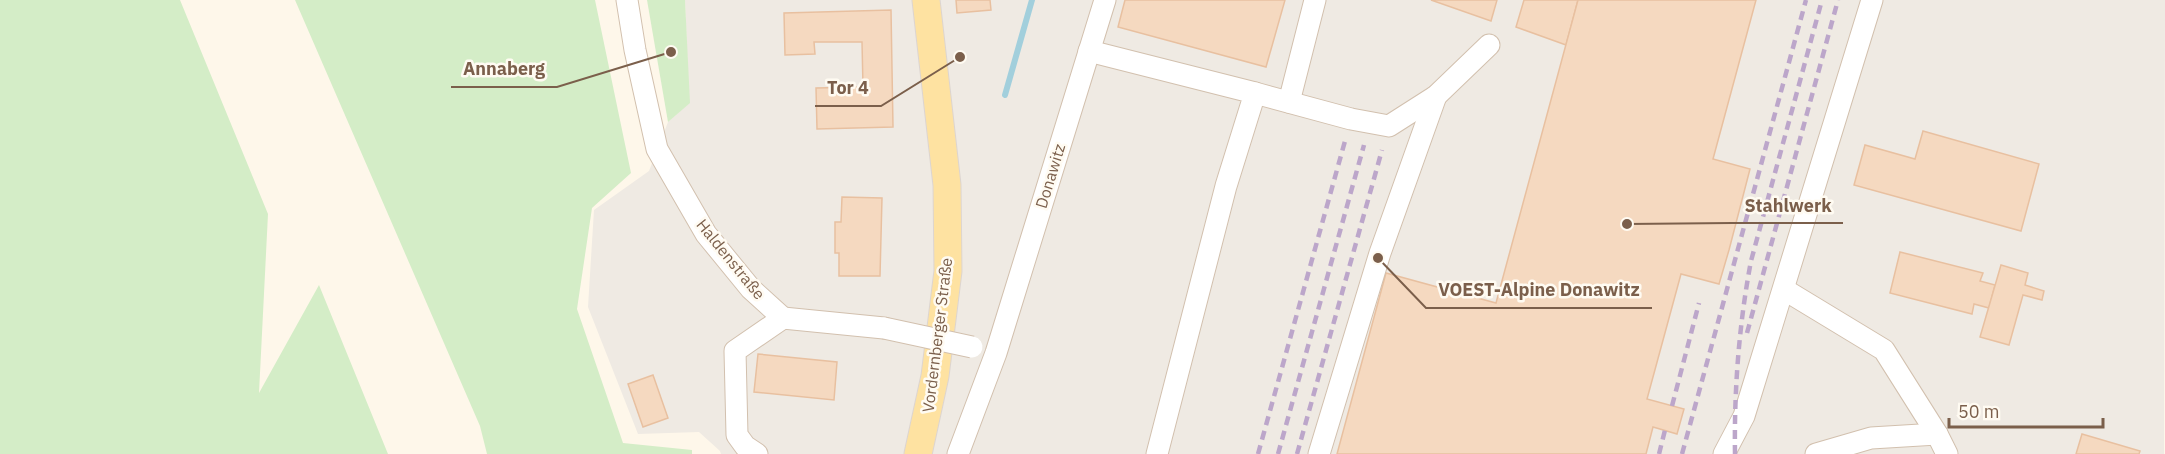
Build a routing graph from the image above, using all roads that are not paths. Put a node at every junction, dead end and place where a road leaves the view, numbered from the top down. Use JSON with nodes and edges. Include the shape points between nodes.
{"nodes":[{"id":1,"x":627,"y":0,"type":"edge"},
{"id":2,"x":926,"y":0,"type":"edge"},
{"id":3,"x":1105,"y":0,"type":"edge"},
{"id":4,"x":1315,"y":0,"type":"edge"},
{"id":5,"x":1872,"y":0,"type":"edge"},
{"id":6,"x":1489,"y":45,"type":"dead end"},
{"id":7,"x":1089,"y":51,"type":"junction"},
{"id":8,"x":1255,"y":93,"type":"junction"},
{"id":9,"x":1436,"y":96,"type":"junction"},
{"id":10,"x":1289,"y":102,"type":"junction"},
{"id":11,"x":1785,"y":290,"type":"junction"},
{"id":12,"x":783,"y":318,"type":"junction"},
{"id":13,"x":996,"y":353,"type":"junction"},
{"id":14,"x":1937,"y":435,"type":"junction"},
{"id":15,"x":758,"y":454,"type":"edge"},
{"id":16,"x":918,"y":454,"type":"edge"},
{"id":17,"x":958,"y":454,"type":"edge"},
{"id":18,"x":1157,"y":454,"type":"edge"},
{"id":19,"x":1318,"y":454,"type":"edge"},
{"id":20,"x":1724,"y":454,"type":"edge"},
{"id":21,"x":1816,"y":454,"type":"edge"},
{"id":22,"x":1947,"y":454,"type":"edge"}],
"edges":[{"from":1,"to":12,"type":"lane","name":"Haldenstraße","via":[[657,150],[706,234],[751,289]]},
{"from":2,"to":16,"type":"main road","name":"Vordernberger Straße","via":[[947,185],[948,271],[935,376]]},
{"from":3,"to":7,"type":"lane","name":"Donawitz"},
{"from":4,"to":10,"type":"lane"},
{"from":5,"to":11,"type":"lane"},
{"from":6,"to":9,"type":"lane"},
{"from":7,"to":8,"type":"lane"},
{"from":7,"to":13,"type":"lane","name":"Donawitz"},
{"from":8,"to":10,"type":"lane"},
{"from":8,"to":18,"type":"lane","via":[[1226,186]]},
{"from":9,"to":10,"type":"lane","via":[[1389,126]]},
{"from":9,"to":19,"type":"lane","via":[[1380,253]]},
{"from":11,"to":14,"type":"lane","via":[[1884,350]]},
{"from":11,"to":20,"type":"lane","via":[[1744,416]]},
{"from":12,"to":13,"type":"lane","bridge":true,"via":[[884,328]]},
{"from":12,"to":15,"type":"lane","via":[[735,351],[737,435]]},
{"from":13,"to":17,"type":"lane","name":"Donawitz"},
{"from":14,"to":21,"type":"lane","via":[[1871,438]]},
{"from":14,"to":22,"type":"lane"}]}
